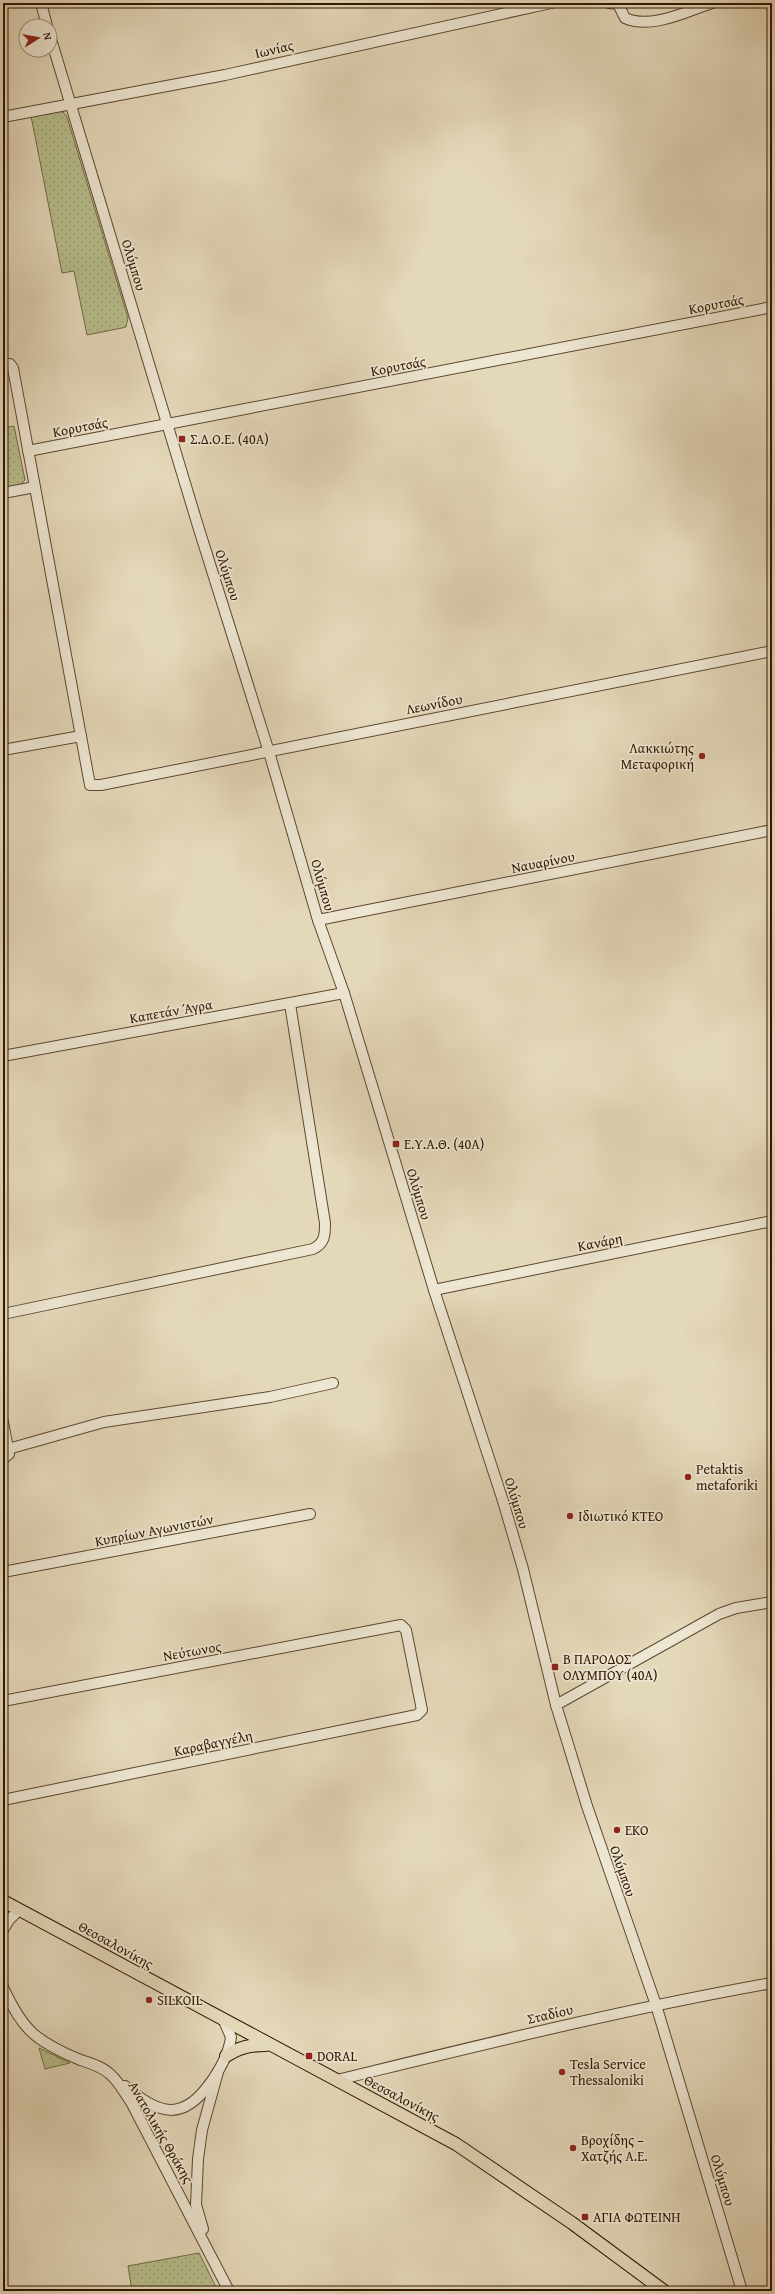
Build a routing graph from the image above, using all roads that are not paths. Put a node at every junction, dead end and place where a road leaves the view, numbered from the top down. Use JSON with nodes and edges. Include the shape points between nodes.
{"nodes":[{"id":1,"x":40,"y":3,"type":"edge"},
{"id":2,"x":551,"y":3,"type":"edge"},
{"id":3,"x":615,"y":3,"type":"edge"},
{"id":4,"x":712,"y":3,"type":"edge"},
{"id":5,"x":45,"y":18,"type":"edge"},
{"id":6,"x":56,"y":58,"type":"edge"},
{"id":7,"x":70,"y":104,"type":"junction"},
{"id":8,"x":3,"y":117,"type":"edge"},
{"id":9,"x":772,"y":307,"type":"edge"},
{"id":10,"x":3,"y":364,"type":"edge"},
{"id":11,"x":168,"y":425,"type":"junction"},
{"id":12,"x":28,"y":451,"type":"junction"},
{"id":13,"x":35,"y":487,"type":"junction"},
{"id":14,"x":3,"y":493,"type":"edge"},
{"id":15,"x":772,"y":651,"type":"edge"},
{"id":16,"x":81,"y":736,"type":"junction"},
{"id":17,"x":3,"y":750,"type":"edge"},
{"id":18,"x":269,"y":752,"type":"junction"},
{"id":19,"x":772,"y":830,"type":"edge"},
{"id":20,"x":318,"y":920,"type":"junction"},
{"id":21,"x":344,"y":993,"type":"junction"},
{"id":22,"x":290,"y":1004,"type":"junction"},
{"id":23,"x":3,"y":1056,"type":"edge"},
{"id":24,"x":772,"y":1221,"type":"edge"},
{"id":25,"x":434,"y":1290,"type":"junction"},
{"id":26,"x":3,"y":1314,"type":"edge"},
{"id":27,"x":333,"y":1383,"type":"dead end"},
{"id":28,"x":3,"y":1422,"type":"edge"},
{"id":29,"x":8,"y":1449,"type":"junction"},
{"id":30,"x":3,"y":1459,"type":"edge"},
{"id":31,"x":310,"y":1514,"type":"dead end"},
{"id":32,"x":3,"y":1572,"type":"edge"},
{"id":33,"x":772,"y":1602,"type":"edge"},
{"id":34,"x":3,"y":1701,"type":"edge"},
{"id":35,"x":556,"y":1705,"type":"junction"},
{"id":36,"x":421,"y":1706,"type":"joint"},
{"id":37,"x":3,"y":1800,"type":"edge"},
{"id":38,"x":3,"y":1901,"type":"edge"},
{"id":39,"x":19,"y":1910,"type":"junction"},
{"id":40,"x":3,"y":1927,"type":"edge"},
{"id":41,"x":772,"y":1983,"type":"edge"},
{"id":42,"x":3,"y":1987,"type":"edge"},
{"id":43,"x":656,"y":2005,"type":"junction"},
{"id":44,"x":224,"y":2021,"type":"junction"},
{"id":45,"x":269,"y":2045,"type":"junction"},
{"id":46,"x":226,"y":2056,"type":"junction"},
{"id":47,"x":218,"y":2072,"type":"junction"},
{"id":48,"x":111,"y":2075,"type":"junction"},
{"id":49,"x":337,"y":2080,"type":"junction"},
{"id":50,"x":228,"y":2289,"type":"edge"},
{"id":51,"x":664,"y":2291,"type":"edge"},
{"id":52,"x":742,"y":2291,"type":"edge"}],
"edges":[{"from":1,"to":5,"type":"street"},
{"from":2,"to":7,"type":"street","name":"Ιωνίας","via":[[225,75]]},
{"from":3,"to":4,"type":"street","via":[[625,18],[638,22],[664,18]]},
{"from":6,"to":7,"type":"street","name":"Ολύμπου"},
{"from":7,"to":8,"type":"street","name":"Ιωνίας"},
{"from":7,"to":11,"type":"street","name":"Ολύμπου"},
{"from":9,"to":11,"type":"street","name":"Κορυτσάς"},
{"from":10,"to":12,"type":"street","via":[[12,366]]},
{"from":11,"to":12,"type":"street","name":"Κορυτσάς"},
{"from":11,"to":18,"type":"street","name":"Ολύμπου"},
{"from":12,"to":13,"type":"street"},
{"from":13,"to":14,"type":"street"},
{"from":13,"to":16,"type":"street"},
{"from":15,"to":18,"type":"street","name":"Λεωνίδου"},
{"from":16,"to":17,"type":"street"},
{"from":16,"to":18,"type":"street","name":"Λεωνίδου","via":[[90,785]]},
{"from":18,"to":20,"type":"street","name":"Ολύμπου"},
{"from":19,"to":20,"type":"street","name":"Ναυαρίνου"},
{"from":20,"to":21,"type":"street","name":"Ολύμπου"},
{"from":21,"to":22,"type":"street","name":"Καπετάν Άγρα"},
{"from":21,"to":25,"type":"street","name":"Ολύμπου"},
{"from":22,"to":23,"type":"street","name":"Καπετάν Άγρα"},
{"from":22,"to":26,"type":"street","via":[[325,1224],[323,1242],[313,1249]]},
{"from":24,"to":25,"type":"street","name":"Κανάρη"},
{"from":25,"to":35,"type":"street","name":"Ολύμπου","via":[[523,1570]]},
{"from":27,"to":29,"type":"street","via":[[270,1397],[104,1422]]},
{"from":28,"to":29,"type":"street"},
{"from":29,"to":30,"type":"street","via":[[8,1456]]},
{"from":31,"to":32,"type":"street","name":"Κυπρίων Αγωνιστών"},
{"from":33,"to":35,"type":"street","via":[[736,1608],[719,1614]]},
{"from":34,"to":36,"type":"street","name":"Νεύτωνος","via":[[401,1625],[405,1627]]},
{"from":35,"to":43,"type":"street","name":"Ολύμπου","via":[[605,1862]]},
{"from":36,"to":37,"type":"street","name":"Καραβαγγέλη","via":[[421,1712],[417,1715]]},
{"from":38,"to":39,"type":"main road","name":"Θεσσαλονίκης"},
{"from":39,"to":40,"type":"street"},
{"from":39,"to":44,"type":"main road","name":"Θεσσαλονίκης"},
{"from":41,"to":43,"type":"street","name":"Σταδίου"},
{"from":42,"to":48,"type":"street","name":"Ανατολικής Θράκης","via":[[16,2015],[29,2032],[52,2048],[97,2066]]},
{"from":43,"to":49,"type":"street","name":"Σταδίου"},
{"from":43,"to":52,"type":"street","name":"Ολύμπου"},
{"from":44,"to":45,"type":"main road","name":"Θεσσαλονίκης"},
{"from":44,"to":46,"type":"street","via":[[231,2037]]},
{"from":45,"to":46,"type":"main road","via":[[238,2048]]},
{"from":45,"to":49,"type":"main road","name":"Θεσσαλονίκης"},
{"from":46,"to":47,"type":"street"},
{"from":47,"to":48,"type":"street","via":[[193,2104],[169,2110],[154,2108],[140,2100]]},
{"from":47,"to":50,"type":"street","via":[[202,2130],[196,2205],[203,2230]]},
{"from":48,"to":50,"type":"street","name":"Ανατολικής Θράκης","via":[[131,2102]]},
{"from":49,"to":51,"type":"main road","name":"Θεσσαλονίκης","via":[[456,2144],[572,2223]]}]}
